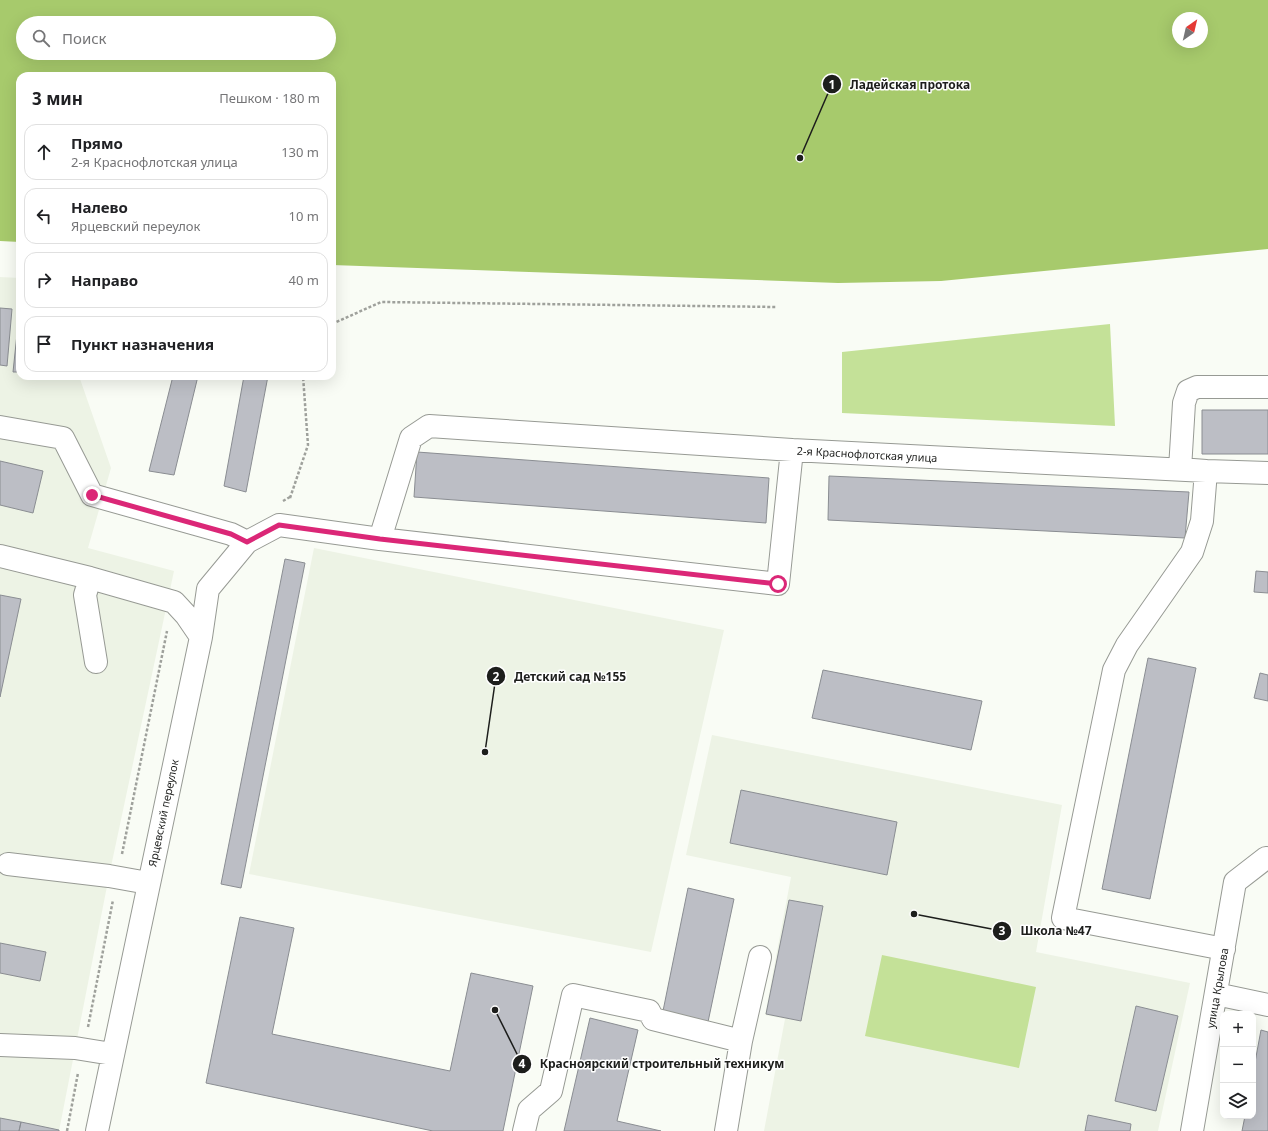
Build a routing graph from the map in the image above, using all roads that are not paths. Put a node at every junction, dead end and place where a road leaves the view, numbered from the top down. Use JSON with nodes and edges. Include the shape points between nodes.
{"nodes":[{"id":1,"x":1268,"y":387,"type":"edge"},
{"id":2,"x":0,"y":427,"type":"edge"},
{"id":3,"x":792,"y":450,"type":"junction"},
{"id":4,"x":1180,"y":469,"type":"junction"},
{"id":5,"x":1206,"y":471,"type":"junction"},
{"id":6,"x":1268,"y":473,"type":"edge"},
{"id":7,"x":279,"y":525,"type":"joint"},
{"id":8,"x":380,"y":539,"type":"junction"},
{"id":9,"x":247,"y":542,"type":"junction"},
{"id":10,"x":0,"y":556,"type":"edge"},
{"id":11,"x":90,"y":578,"type":"junction"},
{"id":12,"x":201,"y":637,"type":"junction"},
{"id":13,"x":96,"y":662,"type":"dead end"},
{"id":14,"x":1267,"y":855,"type":"edge"},
{"id":15,"x":8,"y":864,"type":"dead end"},
{"id":16,"x":148,"y":883,"type":"junction"},
{"id":17,"x":1224,"y":949,"type":"junction"},
{"id":18,"x":760,"y":958,"type":"dead end"},
{"id":19,"x":1216,"y":994,"type":"junction"},
{"id":20,"x":1268,"y":1005,"type":"edge"},
{"id":21,"x":741,"y":1041,"type":"junction"},
{"id":22,"x":0,"y":1045,"type":"edge"},
{"id":23,"x":112,"y":1054,"type":"junction"},
{"id":24,"x":96,"y":1131,"type":"edge"},
{"id":25,"x":524,"y":1131,"type":"edge"},
{"id":26,"x":726,"y":1131,"type":"edge"},
{"id":27,"x":1192,"y":1131,"type":"edge"}],
"edges":[{"from":1,"to":4,"type":"street","via":[[1197,387],[1188,391],[1184,403]]},
{"from":2,"to":9,"type":"street","via":[[63,438],[92,495],[231,534]]},
{"from":3,"to":4,"type":"street","name":"2-я Краснофлотская улица"},
{"from":3,"to":8,"type":"street","via":[[429,426],[411,438]]},
{"from":3,"to":8,"type":"street","name":"2-я Краснофлотская улица","via":[[778,584]]},
{"from":4,"to":5,"type":"street","name":"2-я Краснофлотская улица"},
{"from":5,"to":6,"type":"street"},
{"from":5,"to":17,"type":"street","via":[[1202,521],[1192,552],[1126,645],[1114,670],[1063,918]]},
{"from":7,"to":8,"type":"street","name":"2-я Краснофлотская улица"},
{"from":7,"to":9,"type":"street","name":"Ярцевский переулок"},
{"from":9,"to":12,"type":"street","name":"Ярцевский переулок","via":[[208,589]]},
{"from":10,"to":11,"type":"street"},
{"from":11,"to":12,"type":"street","via":[[174,602]]},
{"from":11,"to":13,"type":"street","via":[[85,595]]},
{"from":12,"to":16,"type":"street","name":"Ярцевский переулок"},
{"from":14,"to":17,"type":"street","name":"улица Крылова","via":[[1235,882]]},
{"from":15,"to":16,"type":"street"},
{"from":16,"to":23,"type":"street","name":"Ярцевский переулок"},
{"from":17,"to":19,"type":"street","name":"улица Крылова"},
{"from":18,"to":21,"type":"street"},
{"from":19,"to":20,"type":"street"},
{"from":19,"to":27,"type":"street","name":"улица Крылова"},
{"from":21,"to":25,"type":"street","via":[[653,1019],[649,1011],[573,995],[551,1092],[529,1110]]},
{"from":21,"to":26,"type":"street"},
{"from":22,"to":23,"type":"street","via":[[75,1048]]},
{"from":23,"to":24,"type":"street","name":"Ярцевский переулок"}]}
